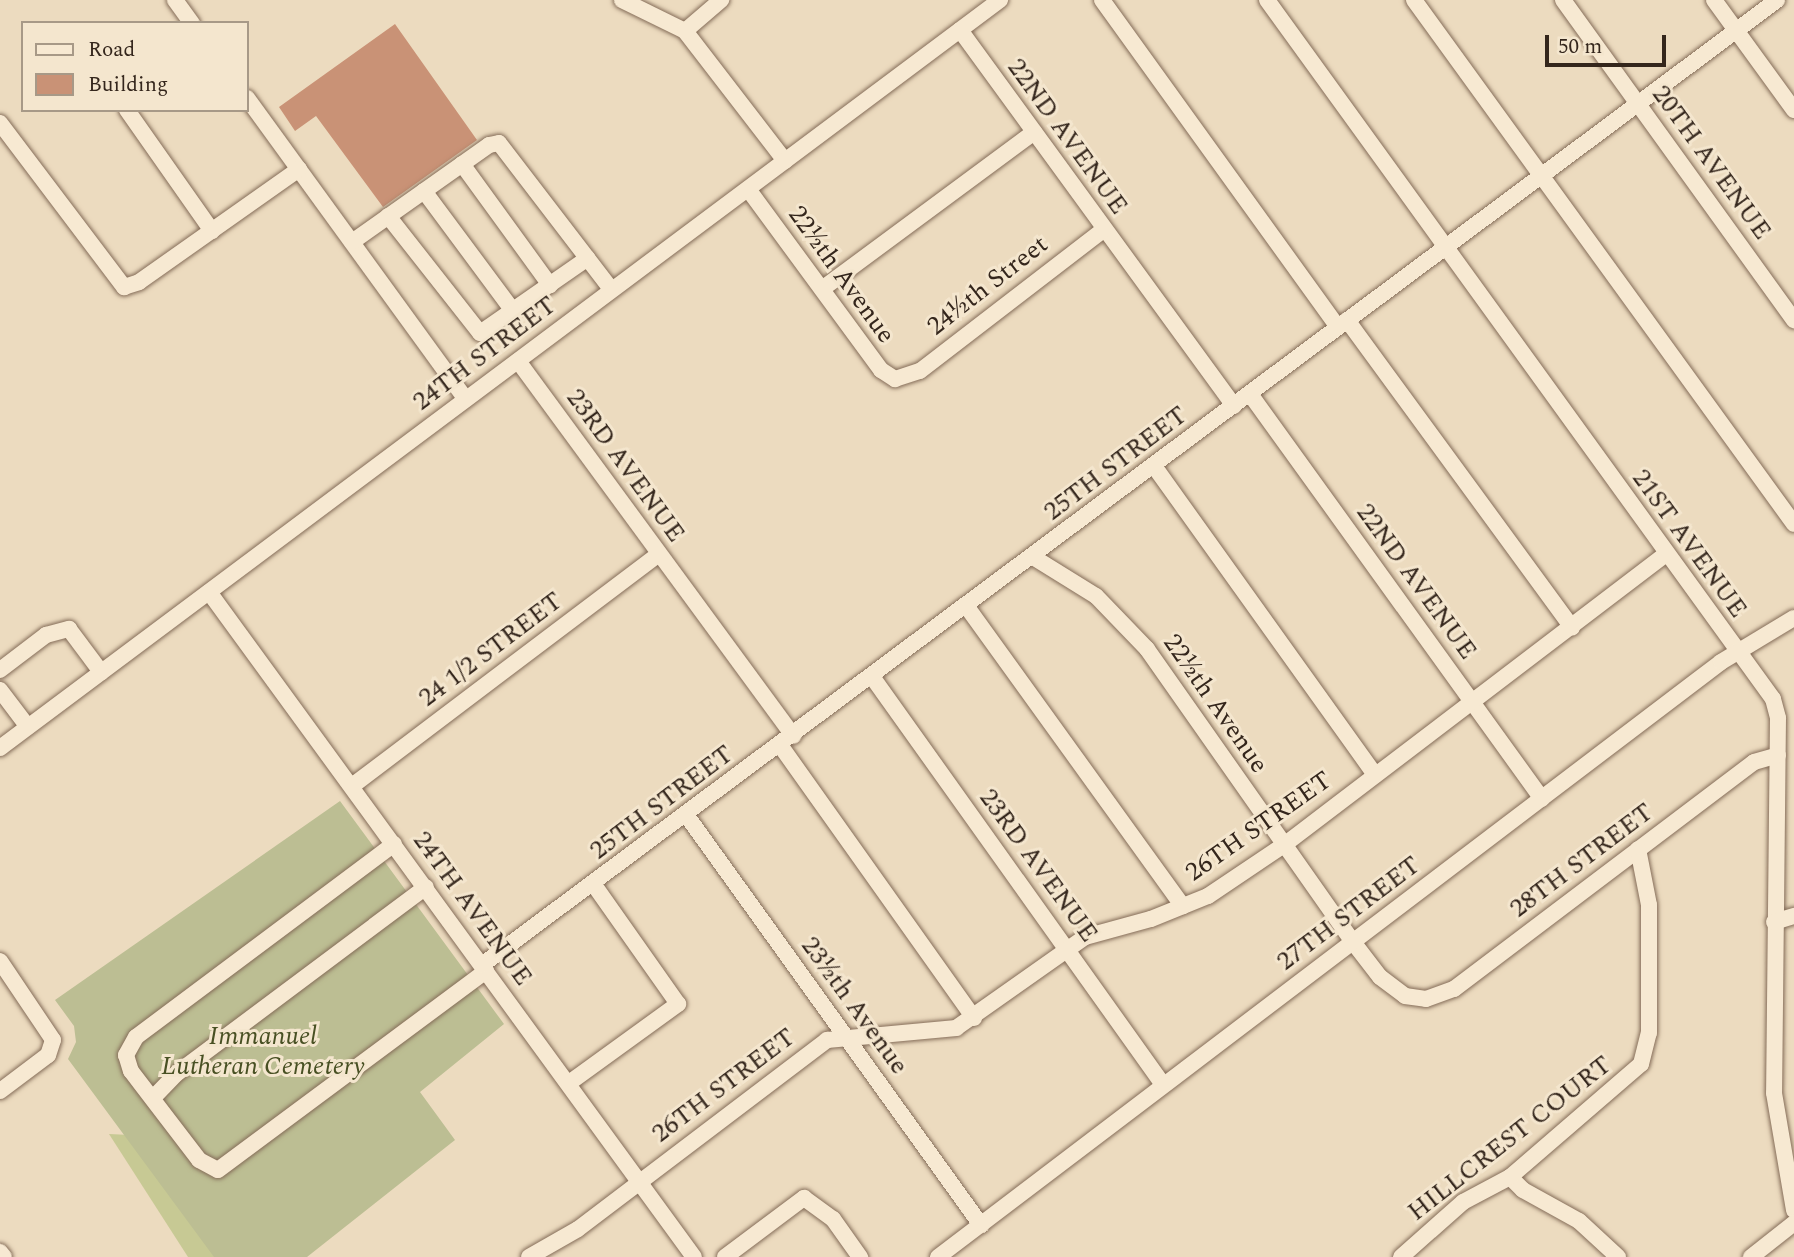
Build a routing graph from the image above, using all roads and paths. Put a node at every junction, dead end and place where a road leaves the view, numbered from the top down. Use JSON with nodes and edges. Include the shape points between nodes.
{"nodes":[{"id":1,"x":622,"y":0,"type":"edge"},
{"id":2,"x":721,"y":0,"type":"edge"},
{"id":3,"x":1000,"y":0,"type":"edge"},
{"id":4,"x":1102,"y":0,"type":"edge"},
{"id":5,"x":1267,"y":0,"type":"edge"},
{"id":6,"x":1414,"y":0,"type":"edge"},
{"id":7,"x":1563,"y":0,"type":"edge"},
{"id":8,"x":1714,"y":0,"type":"edge"},
{"id":9,"x":1777,"y":0,"type":"edge"},
{"id":10,"x":178,"y":1,"type":"edge"},
{"id":11,"x":191,"y":21,"type":"edge"},
{"id":12,"x":960,"y":30,"type":"junction"},
{"id":13,"x":685,"y":31,"type":"junction"},
{"id":14,"x":1737,"y":31,"type":"junction"},
{"id":15,"x":248,"y":99,"type":"edge"},
{"id":16,"x":1637,"y":103,"type":"junction"},
{"id":17,"x":1794,"y":110,"type":"edge"},
{"id":18,"x":128,"y":112,"type":"edge"},
{"id":19,"x":0,"y":123,"type":"edge"},
{"id":20,"x":1034,"y":132,"type":"junction"},
{"id":21,"x":785,"y":161,"type":"junction"},
{"id":22,"x":462,"y":164,"type":"junction"},
{"id":23,"x":299,"y":169,"type":"junction"},
{"id":24,"x":1542,"y":176,"type":"junction"},
{"id":25,"x":748,"y":189,"type":"junction"},
{"id":26,"x":425,"y":191,"type":"junction"},
{"id":27,"x":388,"y":216,"type":"junction"},
{"id":28,"x":1103,"y":230,"type":"junction"},
{"id":29,"x":212,"y":231,"type":"junction"},
{"id":30,"x":352,"y":243,"type":"junction"},
{"id":31,"x":1445,"y":247,"type":"junction"},
{"id":32,"x":588,"y":258,"type":"junction"},
{"id":33,"x":550,"y":285,"type":"junction"},
{"id":34,"x":822,"y":289,"type":"junction"},
{"id":35,"x":612,"y":290,"type":"junction"},
{"id":36,"x":513,"y":312,"type":"junction"},
{"id":37,"x":1794,"y":320,"type":"edge"},
{"id":38,"x":1343,"y":324,"type":"junction"},
{"id":39,"x":518,"y":361,"type":"junction"},
{"id":40,"x":902,"y":380,"type":"joint"},
{"id":41,"x":1250,"y":394,"type":"junction"},
{"id":42,"x":467,"y":399,"type":"junction"},
{"id":43,"x":1234,"y":406,"type":"junction"},
{"id":44,"x":1154,"y":466,"type":"junction"},
{"id":45,"x":1794,"y":524,"type":"edge"},
{"id":46,"x":659,"y":554,"type":"junction"},
{"id":47,"x":1666,"y":554,"type":"junction"},
{"id":48,"x":1033,"y":557,"type":"junction"},
{"id":49,"x":209,"y":592,"type":"junction"},
{"id":50,"x":967,"y":607,"type":"junction"},
{"id":51,"x":1794,"y":618,"type":"edge"},
{"id":52,"x":1572,"y":627,"type":"junction"},
{"id":53,"x":1739,"y":653,"type":"junction"},
{"id":54,"x":0,"y":670,"type":"edge"},
{"id":55,"x":101,"y":673,"type":"junction"},
{"id":56,"x":873,"y":678,"type":"junction"},
{"id":57,"x":0,"y":690,"type":"edge"},
{"id":58,"x":1471,"y":700,"type":"junction"},
{"id":59,"x":28,"y":727,"type":"junction"},
{"id":60,"x":786,"y":740,"type":"junction"},
{"id":61,"x":0,"y":748,"type":"edge"},
{"id":62,"x":1778,"y":755,"type":"junction"},
{"id":63,"x":1375,"y":775,"type":"junction"},
{"id":64,"x":352,"y":786,"type":"junction"},
{"id":65,"x":1542,"y":799,"type":"junction"},
{"id":66,"x":687,"y":816,"type":"junction"},
{"id":67,"x":394,"y":844,"type":"junction"},
{"id":68,"x":1283,"y":845,"type":"junction"},
{"id":69,"x":1637,"y":849,"type":"junction"},
{"id":70,"x":594,"y":885,"type":"junction"},
{"id":71,"x":426,"y":887,"type":"junction"},
{"id":72,"x":1183,"y":906,"type":"junction"},
{"id":73,"x":1794,"y":916,"type":"edge"},
{"id":74,"x":1774,"y":922,"type":"junction"},
{"id":75,"x":1353,"y":942,"type":"junction"},
{"id":76,"x":1067,"y":947,"type":"junction"},
{"id":77,"x":0,"y":961,"type":"edge"},
{"id":78,"x":484,"y":968,"type":"junction"},
{"id":79,"x":1413,"y":997,"type":"joint"},
{"id":80,"x":974,"y":1018,"type":"junction"},
{"id":81,"x":846,"y":1038,"type":"junction"},
{"id":82,"x":569,"y":1083,"type":"junction"},
{"id":83,"x":1163,"y":1084,"type":"junction"},
{"id":84,"x":0,"y":1091,"type":"edge"},
{"id":85,"x":153,"y":1098,"type":"junction"},
{"id":86,"x":1510,"y":1177,"type":"junction"},
{"id":87,"x":641,"y":1180,"type":"junction"},
{"id":88,"x":1794,"y":1210,"type":"edge"},
{"id":89,"x":1794,"y":1223,"type":"edge"},
{"id":90,"x":981,"y":1225,"type":"junction"},
{"id":91,"x":0,"y":1252,"type":"edge"},
{"id":92,"x":4,"y":1257,"type":"edge"},
{"id":93,"x":529,"y":1257,"type":"edge"},
{"id":94,"x":694,"y":1257,"type":"edge"},
{"id":95,"x":725,"y":1257,"type":"edge"},
{"id":96,"x":860,"y":1257,"type":"edge"},
{"id":97,"x":938,"y":1257,"type":"edge"},
{"id":98,"x":1401,"y":1257,"type":"edge"},
{"id":99,"x":1618,"y":1257,"type":"edge"},
{"id":100,"x":1751,"y":1257,"type":"edge"}],
"edges":[{"from":1,"to":13,"type":"street"},
{"from":2,"to":13,"type":"street"},
{"from":3,"to":12,"type":"street","name":"24TH STREET"},
{"from":4,"to":38,"type":"street"},
{"from":5,"to":31,"type":"street","name":"21ST AVENUE"},
{"from":6,"to":24,"type":"street"},
{"from":7,"to":16,"type":"street","name":"20TH AVENUE"},
{"from":8,"to":14,"type":"street"},
{"from":9,"to":14,"type":"street","name":"25TH STREET"},
{"from":10,"to":11,"type":"street"},
{"from":12,"to":20,"type":"street","name":"22ND AVENUE"},
{"from":12,"to":21,"type":"street","name":"24TH STREET"},
{"from":13,"to":21,"type":"street"},
{"from":14,"to":16,"type":"street","name":"25TH STREET"},
{"from":14,"to":17,"type":"street"},
{"from":15,"to":23,"type":"street"},
{"from":16,"to":24,"type":"street","name":"25TH STREET"},
{"from":16,"to":37,"type":"street","name":"20TH AVENUE"},
{"from":18,"to":29,"type":"street"},
{"from":19,"to":29,"type":"street","via":[[124,287],[139,282]]},
{"from":20,"to":28,"type":"street","name":"22ND AVENUE"},
{"from":20,"to":34,"type":"street"},
{"from":21,"to":25,"type":"street","name":"24TH STREET"},
{"from":22,"to":26,"type":"street"},
{"from":22,"to":32,"type":"street","via":[[489,145],[503,146]]},
{"from":22,"to":33,"type":"street"},
{"from":23,"to":29,"type":"street"},
{"from":23,"to":30,"type":"street"},
{"from":24,"to":31,"type":"street","name":"25TH STREET"},
{"from":24,"to":45,"type":"street"},
{"from":25,"to":34,"type":"street","name":"22½th Avenue"},
{"from":25,"to":35,"type":"street","name":"24TH STREET"},
{"from":26,"to":27,"type":"street"},
{"from":26,"to":36,"type":"street"},
{"from":27,"to":30,"type":"street"},
{"from":27,"to":36,"type":"street","via":[[474,330],[484,332]]},
{"from":28,"to":40,"type":"street","name":"24½th Street"},
{"from":28,"to":43,"type":"street","name":"22ND AVENUE"},
{"from":30,"to":42,"type":"street"},
{"from":31,"to":38,"type":"street","name":"25TH STREET"},
{"from":31,"to":47,"type":"street","name":"21ST AVENUE"},
{"from":32,"to":33,"type":"street"},
{"from":32,"to":35,"type":"street"},
{"from":33,"to":36,"type":"street"},
{"from":34,"to":40,"type":"street","name":"22½th Avenue","via":[[881,370]]},
{"from":35,"to":39,"type":"street","name":"24TH STREET"},
{"from":38,"to":41,"type":"street","name":"25TH STREET"},
{"from":38,"to":52,"type":"street"},
{"from":39,"to":42,"type":"street","name":"24TH STREET"},
{"from":39,"to":46,"type":"street","name":"23RD AVENUE"},
{"from":41,"to":43,"type":"street","name":"25TH STREET"},
{"from":41,"to":58,"type":"street","name":"22ND AVENUE"},
{"from":42,"to":49,"type":"street","name":"24TH STREET"},
{"from":43,"to":44,"type":"street","name":"25TH STREET"},
{"from":44,"to":48,"type":"street","name":"25TH STREET"},
{"from":44,"to":63,"type":"street"},
{"from":46,"to":60,"type":"street","name":"23RD AVENUE"},
{"from":46,"to":64,"type":"street","name":"24 1/2 STREET"},
{"from":47,"to":52,"type":"street","name":"26TH STREET"},
{"from":47,"to":53,"type":"street","name":"21ST AVENUE"},
{"from":48,"to":50,"type":"street","name":"25TH STREET"},
{"from":48,"to":68,"type":"street","name":"22½th Avenue","via":[[1096,596],[1147,649]]},
{"from":49,"to":55,"type":"street","name":"24TH STREET"},
{"from":49,"to":64,"type":"street","name":"24TH AVENUE"},
{"from":50,"to":56,"type":"street","name":"25TH STREET"},
{"from":50,"to":72,"type":"street"},
{"from":51,"to":53,"type":"street","name":"27TH STREET"},
{"from":52,"to":58,"type":"street","name":"26TH STREET"},
{"from":53,"to":62,"type":"street","name":"21ST AVENUE","via":[[1777,709]]},
{"from":53,"to":65,"type":"street","name":"27TH STREET"},
{"from":54,"to":55,"type":"street","via":[[46,635],[69,629]]},
{"from":55,"to":59,"type":"street","name":"24TH STREET"},
{"from":56,"to":60,"type":"street","name":"25TH STREET"},
{"from":56,"to":76,"type":"street","name":"23RD AVENUE"},
{"from":57,"to":59,"type":"street"},
{"from":58,"to":63,"type":"street","name":"26TH STREET"},
{"from":58,"to":65,"type":"street","name":"22ND AVENUE"},
{"from":59,"to":61,"type":"street","name":"24TH STREET"},
{"from":60,"to":66,"type":"street","name":"25TH STREET"},
{"from":60,"to":80,"type":"street","name":"23RD AVENUE"},
{"from":62,"to":69,"type":"street","name":"28TH STREET","via":[[1754,762]]},
{"from":62,"to":74,"type":"street","name":"21ST AVENUE"},
{"from":63,"to":68,"type":"street","name":"26TH STREET"},
{"from":64,"to":67,"type":"street","name":"24TH AVENUE"},
{"from":65,"to":75,"type":"street","name":"27TH STREET"},
{"from":66,"to":70,"type":"street","name":"25TH STREET"},
{"from":66,"to":81,"type":"street","name":"23½th Avenue"},
{"from":67,"to":71,"type":"street","name":"24TH AVENUE"},
{"from":67,"to":85,"type":"street","via":[[136,1037],[129,1045],[127,1063]]},
{"from":68,"to":72,"type":"street","name":"26TH STREET","via":[[1208,896]]},
{"from":68,"to":75,"type":"street","name":"22½th Avenue"},
{"from":69,"to":79,"type":"street","name":"28TH STREET","via":[[1454,989],[1426,999]]},
{"from":69,"to":86,"type":"street","name":"HILLCREST COURT","via":[[1649,905],[1646,1052],[1635,1073]]},
{"from":70,"to":78,"type":"street","name":"25TH STREET"},
{"from":70,"to":82,"type":"street","via":[[678,1004]]},
{"from":71,"to":78,"type":"street","name":"24TH AVENUE"},
{"from":71,"to":85,"type":"street","via":[[176,1074]]},
{"from":72,"to":76,"type":"street","name":"26TH STREET","via":[[1097,932]]},
{"from":73,"to":74,"type":"street"},
{"from":74,"to":88,"type":"street","name":"21ST AVENUE","via":[[1774,1093]]},
{"from":75,"to":79,"type":"street","name":"22½th Avenue","via":[[1380,977]]},
{"from":75,"to":83,"type":"street","name":"27TH STREET"},
{"from":76,"to":80,"type":"street","name":"26TH STREET"},
{"from":76,"to":83,"type":"street","name":"23RD AVENUE"},
{"from":77,"to":84,"type":"street","via":[[50,1030],[52,1047]]},
{"from":78,"to":82,"type":"street","name":"24TH AVENUE"},
{"from":78,"to":85,"type":"street","name":"25TH STREET","via":[[227,1167],[218,1170],[199,1160]]},
{"from":80,"to":81,"type":"street","name":"26TH STREET","via":[[942,1032]]},
{"from":81,"to":87,"type":"street","name":"26TH STREET","via":[[816,1047]]},
{"from":81,"to":90,"type":"street","name":"23½th Avenue"},
{"from":82,"to":87,"type":"street","name":"24TH AVENUE"},
{"from":83,"to":90,"type":"street","name":"27TH STREET"},
{"from":86,"to":98,"type":"street","name":"HILLCREST COURT","via":[[1463,1202]]},
{"from":86,"to":99,"type":"street","via":[[1523,1190],[1579,1221]]},
{"from":87,"to":93,"type":"street","name":"26TH STREET","via":[[578,1228]]},
{"from":87,"to":94,"type":"street","name":"24TH AVENUE"},
{"from":89,"to":100,"type":"street"},
{"from":90,"to":97,"type":"street","name":"27TH STREET"},
{"from":91,"to":92,"type":"street"},
{"from":95,"to":96,"type":"street","via":[[804,1198],[833,1219]]}]}
